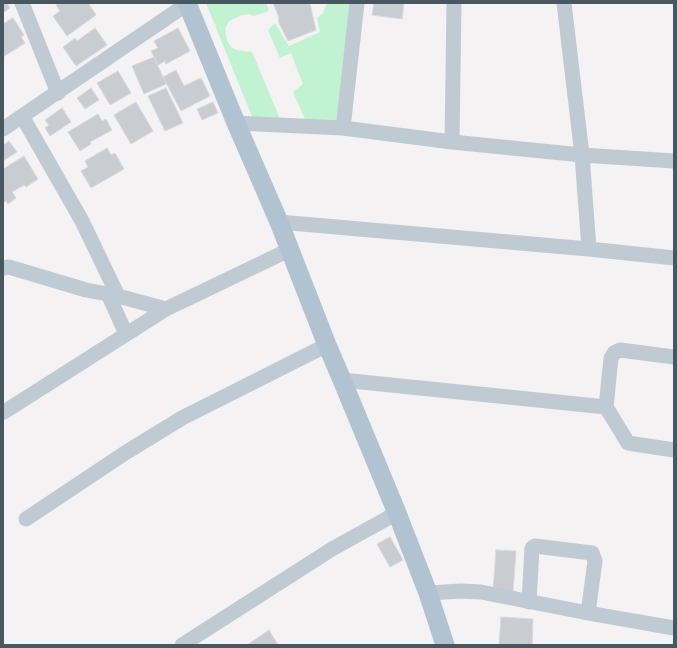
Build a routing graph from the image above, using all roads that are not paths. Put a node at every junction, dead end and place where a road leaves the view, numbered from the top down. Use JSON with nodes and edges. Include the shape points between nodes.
{"nodes":[{"id":1,"x":22,"y":3,"type":"edge"},
{"id":2,"x":357,"y":3,"type":"edge"},
{"id":3,"x":454,"y":3,"type":"edge"},
{"id":4,"x":564,"y":3,"type":"edge"},
{"id":5,"x":187,"y":4,"type":"edge"},
{"id":6,"x":58,"y":93,"type":"junction"},
{"id":7,"x":22,"y":116,"type":"junction"},
{"id":8,"x":236,"y":123,"type":"junction"},
{"id":9,"x":343,"y":128,"type":"junction"},
{"id":10,"x":3,"y":129,"type":"edge"},
{"id":11,"x":452,"y":142,"type":"junction"},
{"id":12,"x":582,"y":155,"type":"junction"},
{"id":13,"x":674,"y":161,"type":"edge"},
{"id":14,"x":279,"y":222,"type":"junction"},
{"id":15,"x":589,"y":249,"type":"junction"},
{"id":16,"x":289,"y":250,"type":"junction"},
{"id":17,"x":674,"y":258,"type":"edge"},
{"id":18,"x":3,"y":268,"type":"edge"},
{"id":19,"x":113,"y":295,"type":"junction"},
{"id":20,"x":166,"y":309,"type":"junction"},
{"id":21,"x":126,"y":334,"type":"junction"},
{"id":22,"x":327,"y":345,"type":"junction"},
{"id":23,"x":674,"y":357,"type":"edge"},
{"id":24,"x":342,"y":380,"type":"junction"},
{"id":25,"x":606,"y":408,"type":"junction"},
{"id":26,"x":4,"y":412,"type":"dead end"},
{"id":27,"x":674,"y":450,"type":"edge"},
{"id":28,"x":397,"y":514,"type":"junction"},
{"id":29,"x":26,"y":519,"type":"dead end"},
{"id":30,"x":428,"y":593,"type":"junction"},
{"id":31,"x":529,"y":602,"type":"junction"},
{"id":32,"x":588,"y":613,"type":"junction"},
{"id":33,"x":674,"y":628,"type":"edge"},
{"id":34,"x":182,"y":645,"type":"edge"},
{"id":35,"x":445,"y":645,"type":"edge"}],
"edges":[{"from":1,"to":6,"type":"street"},
{"from":2,"to":9,"type":"street"},
{"from":3,"to":11,"type":"street"},
{"from":4,"to":12,"type":"street"},
{"from":5,"to":6,"type":"street"},
{"from":5,"to":8,"type":"main road"},
{"from":6,"to":7,"type":"street"},
{"from":7,"to":10,"type":"street"},
{"from":7,"to":19,"type":"street","via":[[82,221]]},
{"from":8,"to":9,"type":"street"},
{"from":8,"to":14,"type":"main road"},
{"from":9,"to":11,"type":"street"},
{"from":11,"to":12,"type":"street"},
{"from":12,"to":13,"type":"street"},
{"from":12,"to":15,"type":"street"},
{"from":14,"to":15,"type":"street"},
{"from":14,"to":16,"type":"main road"},
{"from":15,"to":17,"type":"street"},
{"from":16,"to":20,"type":"street"},
{"from":16,"to":22,"type":"main road"},
{"from":18,"to":19,"type":"street","via":[[9,267],[86,290]]},
{"from":19,"to":20,"type":"street"},
{"from":19,"to":21,"type":"street"},
{"from":20,"to":21,"type":"street"},
{"from":21,"to":26,"type":"street"},
{"from":22,"to":24,"type":"main road"},
{"from":22,"to":29,"type":"street","via":[[182,418]]},
{"from":23,"to":25,"type":"street","via":[[620,350],[614,352],[611,358]]},
{"from":24,"to":25,"type":"street"},
{"from":24,"to":28,"type":"main road"},
{"from":25,"to":27,"type":"street","via":[[628,443]]},
{"from":28,"to":30,"type":"main road"},
{"from":28,"to":34,"type":"street","via":[[332,549]]},
{"from":30,"to":31,"type":"street","via":[[481,592]]},
{"from":30,"to":35,"type":"main road"},
{"from":31,"to":32,"type":"street"},
{"from":31,"to":32,"type":"street","via":[[532,548],[535,546],[592,553],[595,561]]},
{"from":32,"to":33,"type":"street"}]}
